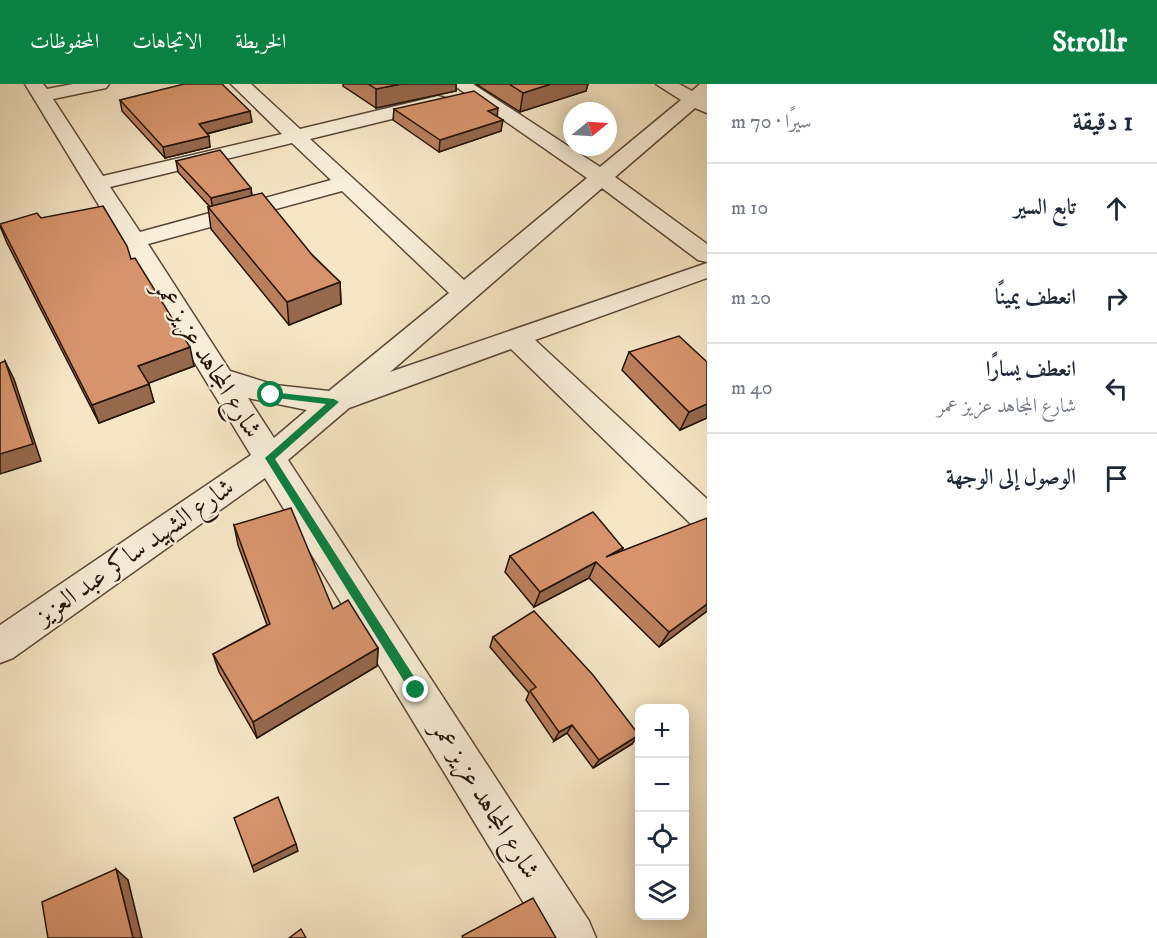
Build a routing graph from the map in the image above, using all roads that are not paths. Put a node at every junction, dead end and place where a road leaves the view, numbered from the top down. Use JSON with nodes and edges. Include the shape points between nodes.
{"nodes":[{"id":1,"x":100,"y":84,"type":"edge"},
{"id":2,"x":268,"y":84,"type":"edge"},
{"id":3,"x":665,"y":84,"type":"edge"},
{"id":4,"x":242,"y":87,"type":"edge"},
{"id":5,"x":468,"y":89,"type":"edge"},
{"id":6,"x":38,"y":90,"type":"edge"},
{"id":7,"x":702,"y":98,"type":"edge"},
{"id":8,"x":293,"y":135,"type":"junction"},
{"id":9,"x":602,"y":178,"type":"junction"},
{"id":10,"x":346,"y":183,"type":"junction"},
{"id":11,"x":98,"y":184,"type":"junction"},
{"id":12,"x":133,"y":241,"type":"junction"},
{"id":13,"x":707,"y":255,"type":"edge"},
{"id":14,"x":707,"y":270,"type":"edge"},
{"id":15,"x":464,"y":293,"type":"junction"},
{"id":16,"x":516,"y":338,"type":"junction"},
{"id":17,"x":219,"y":377,"type":"junction"},
{"id":18,"x":334,"y":402,"type":"junction"},
{"id":19,"x":270,"y":458,"type":"junction"},
{"id":20,"x":707,"y":519,"type":"edge"},
{"id":21,"x":0,"y":646,"type":"edge"},
{"id":22,"x":572,"y":938,"type":"edge"}],
"edges":[{"from":1,"to":6,"type":"street"},
{"from":2,"to":4,"type":"street"},
{"from":3,"to":7,"type":"street"},
{"from":4,"to":8,"type":"street"},
{"from":5,"to":8,"type":"street"},
{"from":5,"to":9,"type":"street"},
{"from":6,"to":11,"type":"street","name":"شارع المجاهد عزيز عمر"},
{"from":7,"to":9,"type":"street","name":"شارع الشهيد ساكر عبد العزيز"},
{"from":8,"to":10,"type":"street"},
{"from":8,"to":11,"type":"street"},
{"from":9,"to":13,"type":"street"},
{"from":9,"to":15,"type":"street","name":"شارع الشهيد ساكر عبد العزيز"},
{"from":10,"to":12,"type":"street"},
{"from":10,"to":15,"type":"street"},
{"from":11,"to":12,"type":"street","name":"شارع المجاهد عزيز عمر"},
{"from":12,"to":17,"type":"street","name":"شارع المجاهد عزيز عمر"},
{"from":14,"to":16,"type":"street"},
{"from":15,"to":18,"type":"street","name":"شارع الشهيد ساكر عبد العزيز"},
{"from":16,"to":18,"type":"street"},
{"from":16,"to":20,"type":"street"},
{"from":17,"to":18,"type":"street","via":[[271,395]]},
{"from":17,"to":19,"type":"street","name":"شارع المجاهد عزيز عمر"},
{"from":18,"to":19,"type":"street","name":"شارع الشهيد ساكر عبد العزيز"},
{"from":19,"to":21,"type":"street","name":"شارع الشهيد ساكر عبد العزيز"},
{"from":19,"to":22,"type":"street","name":"شارع المجاهد عزيز عمر"}]}
